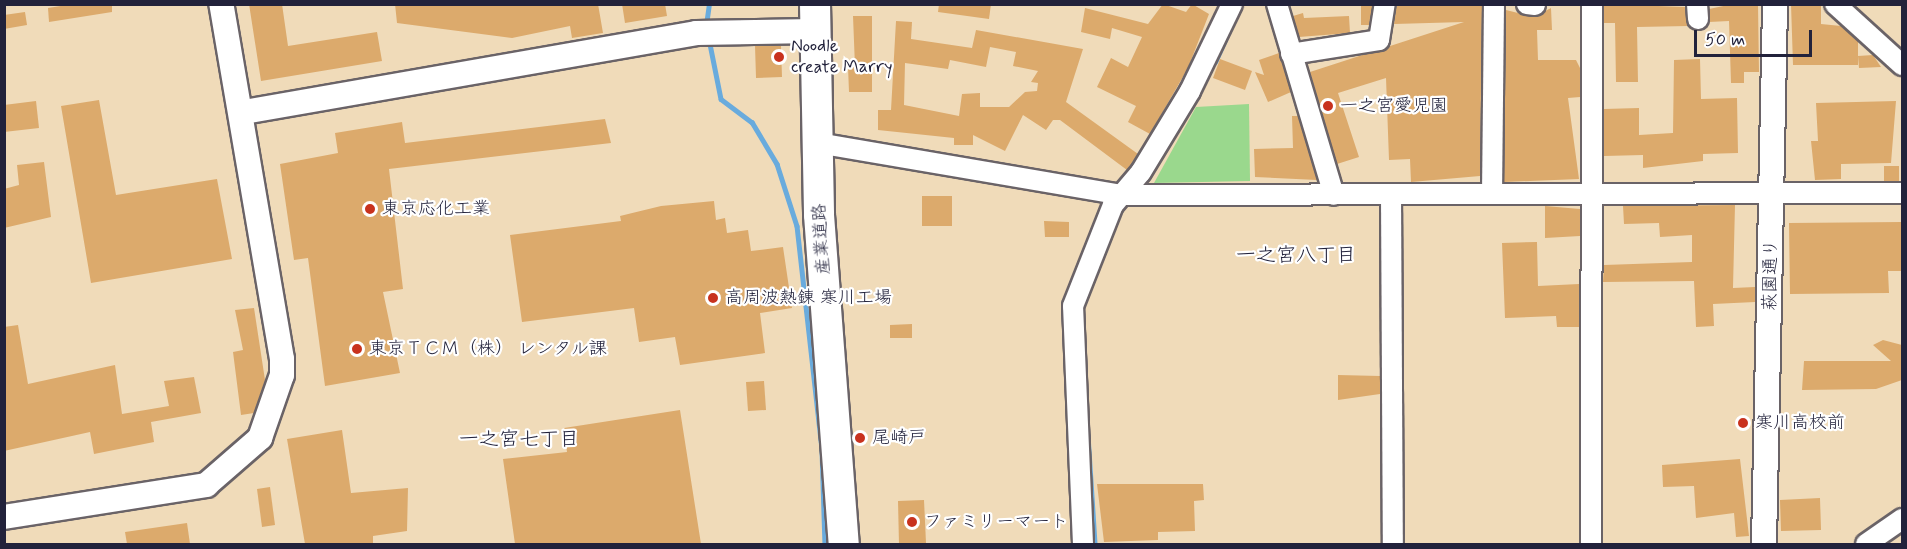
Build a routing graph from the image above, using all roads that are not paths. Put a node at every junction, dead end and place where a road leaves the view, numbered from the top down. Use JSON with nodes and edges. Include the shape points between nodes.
{"nodes":[{"id":1,"x":221,"y":4,"type":"edge"},
{"id":2,"x":1232,"y":4,"type":"edge"},
{"id":3,"x":1277,"y":4,"type":"edge"},
{"id":4,"x":1385,"y":4,"type":"edge"},
{"id":5,"x":1494,"y":4,"type":"edge"},
{"id":6,"x":1527,"y":4,"type":"edge"},
{"id":7,"x":1592,"y":4,"type":"edge"},
{"id":8,"x":1775,"y":4,"type":"edge"},
{"id":9,"x":1835,"y":4,"type":"edge"},
{"id":10,"x":1534,"y":5,"type":"edge"},
{"id":11,"x":815,"y":18,"type":"edge"},
{"id":12,"x":1291,"y":54,"type":"junction"},
{"id":13,"x":1902,"y":64,"type":"edge"},
{"id":14,"x":244,"y":112,"type":"junction"},
{"id":15,"x":818,"y":143,"type":"junction"},
{"id":16,"x":1593,"y":193,"type":"junction"},
{"id":17,"x":1902,"y":193,"type":"edge"},
{"id":18,"x":1391,"y":194,"type":"junction"},
{"id":19,"x":1492,"y":194,"type":"junction"},
{"id":20,"x":1773,"y":194,"type":"junction"},
{"id":21,"x":1123,"y":195,"type":"junction"},
{"id":22,"x":1334,"y":195,"type":"junction"},
{"id":23,"x":4,"y":517,"type":"edge"},
{"id":24,"x":1902,"y":519,"type":"edge"},
{"id":25,"x":844,"y":544,"type":"edge"},
{"id":26,"x":1083,"y":544,"type":"edge"},
{"id":27,"x":1393,"y":544,"type":"edge"},
{"id":28,"x":1591,"y":544,"type":"edge"},
{"id":29,"x":1764,"y":544,"type":"edge"},
{"id":30,"x":1866,"y":544,"type":"edge"}],
"edges":[{"from":1,"to":14,"type":"street"},
{"from":2,"to":21,"type":"street","via":[[1190,91]]},
{"from":3,"to":12,"type":"street"},
{"from":4,"to":12,"type":"street","via":[[1379,40]]},
{"from":5,"to":19,"type":"street"},
{"from":6,"to":10,"type":"street"},
{"from":7,"to":16,"type":"street"},
{"from":8,"to":20,"type":"street","name":"萩園通り"},
{"from":9,"to":13,"type":"street"},
{"from":11,"to":14,"type":"street","via":[[706,32]]},
{"from":11,"to":15,"type":"main road","name":"産業道路"},
{"from":12,"to":22,"type":"street"},
{"from":14,"to":23,"type":"street","via":[[282,359],[282,375],[260,438],[206,485]]},
{"from":15,"to":21,"type":"street"},
{"from":15,"to":25,"type":"main road","name":"産業道路"},
{"from":16,"to":19,"type":"street"},
{"from":16,"to":20,"type":"street"},
{"from":16,"to":28,"type":"street"},
{"from":17,"to":20,"type":"street"},
{"from":18,"to":19,"type":"street"},
{"from":18,"to":22,"type":"street"},
{"from":18,"to":27,"type":"street"},
{"from":20,"to":29,"type":"street","name":"萩園通り"},
{"from":21,"to":22,"type":"street"},
{"from":21,"to":26,"type":"street","via":[[1107,219],[1073,306]]},
{"from":24,"to":30,"type":"street"}]}
